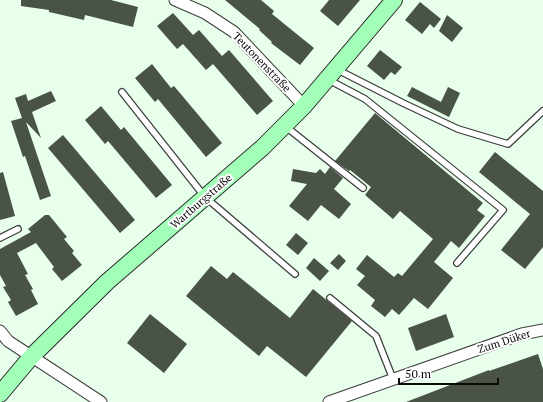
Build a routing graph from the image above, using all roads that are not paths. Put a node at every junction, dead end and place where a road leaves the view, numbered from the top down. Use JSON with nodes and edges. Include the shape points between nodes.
{"nodes":[{"id":1,"x":175,"y":0,"type":"edge"},
{"id":2,"x":394,"y":0,"type":"edge"},
{"id":3,"x":332,"y":74,"type":"junction"},
{"id":4,"x":122,"y":92,"type":"dead end"},
{"id":5,"x":304,"y":106,"type":"junction"},
{"id":6,"x":543,"y":111,"type":"edge"},
{"id":7,"x":285,"y":125,"type":"junction"},
{"id":8,"x":363,"y":188,"type":"dead end"},
{"id":9,"x":205,"y":197,"type":"junction"},
{"id":10,"x":18,"y":229,"type":"dead end"},
{"id":11,"x":0,"y":238,"type":"edge"},
{"id":12,"x":457,"y":263,"type":"dead end"},
{"id":13,"x":295,"y":274,"type":"dead end"},
{"id":14,"x":330,"y":298,"type":"dead end"},
{"id":15,"x":543,"y":330,"type":"edge"},
{"id":16,"x":0,"y":331,"type":"edge"},
{"id":17,"x":31,"y":356,"type":"junction"},
{"id":18,"x":393,"y":379,"type":"junction"},
{"id":19,"x":0,"y":394,"type":"edge"},
{"id":20,"x":101,"y":402,"type":"edge"},
{"id":21,"x":329,"y":402,"type":"edge"}],
"edges":[{"from":1,"to":5,"type":"street","name":"Teutonenstraße","via":[[205,13],[234,32]]},
{"from":2,"to":3,"type":"main road","name":"Wartburgstraße"},
{"from":3,"to":5,"type":"main road","name":"Wartburgstraße"},
{"from":3,"to":6,"type":"lane","via":[[458,129],[508,144]]},
{"from":3,"to":12,"type":"lane","via":[[503,210]]},
{"from":4,"to":9,"type":"lane"},
{"from":5,"to":7,"type":"main road","name":"Wartburgstraße"},
{"from":7,"to":8,"type":"lane"},
{"from":7,"to":9,"type":"main road","name":"Wartburgstraße"},
{"from":9,"to":13,"type":"lane"},
{"from":9,"to":17,"type":"main road","name":"Wartburgstraße","via":[[107,282]]},
{"from":10,"to":11,"type":"lane"},
{"from":14,"to":18,"type":"lane","via":[[376,336]]},
{"from":15,"to":18,"type":"street","name":"Zum Düker","via":[[522,334]]},
{"from":16,"to":17,"type":"street","via":[[8,341]]},
{"from":17,"to":19,"type":"main road","name":"Wartburgstraße"},
{"from":17,"to":20,"type":"street"},
{"from":18,"to":21,"type":"street","name":"Zum Düker"}]}
